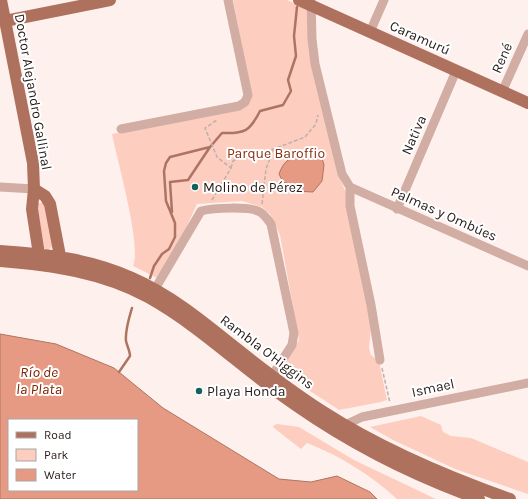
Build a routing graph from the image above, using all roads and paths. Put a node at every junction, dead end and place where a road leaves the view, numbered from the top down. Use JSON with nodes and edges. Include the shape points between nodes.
{"nodes":[{"id":1,"x":1,"y":0,"type":"edge"},
{"id":2,"x":110,"y":0,"type":"edge"},
{"id":3,"x":228,"y":0,"type":"edge"},
{"id":4,"x":299,"y":0,"type":"edge"},
{"id":5,"x":384,"y":0,"type":"edge"},
{"id":6,"x":311,"y":3,"type":"edge"},
{"id":7,"x":2,"y":22,"type":"edge"},
{"id":8,"x":370,"y":32,"type":"junction"},
{"id":9,"x":528,"y":34,"type":"edge"},
{"id":10,"x":456,"y":71,"type":"junction"},
{"id":11,"x":502,"y":92,"type":"junction"},
{"id":12,"x":323,"y":98,"type":"junction"},
{"id":13,"x":528,"y":103,"type":"edge"},
{"id":14,"x":222,"y":116,"type":"dead end"},
{"id":15,"x":121,"y":129,"type":"dead end"},
{"id":16,"x":273,"y":150,"type":"junction"},
{"id":17,"x":231,"y":168,"type":"junction"},
{"id":18,"x":0,"y":187,"type":"edge"},
{"id":19,"x":350,"y":187,"type":"junction"},
{"id":20,"x":34,"y":189,"type":"junction"},
{"id":21,"x":397,"y":209,"type":"junction"},
{"id":22,"x":206,"y":210,"type":"junction"},
{"id":23,"x":261,"y":213,"type":"junction"},
{"id":24,"x":0,"y":251,"type":"edge"},
{"id":25,"x":60,"y":256,"type":"junction"},
{"id":26,"x":40,"y":259,"type":"junction"},
{"id":27,"x":0,"y":261,"type":"edge"},
{"id":28,"x":528,"y":266,"type":"edge"},
{"id":29,"x":155,"y":289,"type":"junction"},
{"id":30,"x":380,"y":360,"type":"joint"},
{"id":31,"x":272,"y":376,"type":"junction"},
{"id":32,"x":528,"y":383,"type":"edge"},
{"id":33,"x":391,"y":411,"type":"junction"},
{"id":34,"x":345,"y":425,"type":"junction"},
{"id":35,"x":479,"y":499,"type":"edge"},
{"id":36,"x":510,"y":499,"type":"edge"}],
"edges":[{"from":1,"to":7,"type":"main road","name":"Doctor Alejandro Gallinal"},
{"from":2,"to":7,"type":"main road"},
{"from":3,"to":15,"type":"street","via":[[248,95],[244,102],[239,106]]},
{"from":4,"to":6,"type":"main road","name":"Caramurú"},
{"from":5,"to":8,"type":"street"},
{"from":6,"to":8,"type":"main road","name":"Caramurú"},
{"from":6,"to":12,"type":"street","via":[[312,45]]},
{"from":7,"to":20,"type":"main road","name":"Doctor Alejandro Gallinal","via":[[33,163]]},
{"from":8,"to":10,"type":"main road","name":"Caramurú"},
{"from":9,"to":11,"type":"street","name":"René"},
{"from":10,"to":11,"type":"main road","name":"Caramurú"},
{"from":10,"to":21,"type":"street","name":"Nativa"},
{"from":11,"to":13,"type":"main road","name":"Caramurú"},
{"from":12,"to":16,"type":"path","via":[[316,124],[305,137]]},
{"from":12,"to":19,"type":"street","via":[[342,174]]},
{"from":14,"to":17,"type":"path","via":[[205,128],[217,157]]},
{"from":16,"to":17,"type":"path","via":[[250,158],[239,158],[233,161]]},
{"from":16,"to":23,"type":"path","via":[[266,169]]},
{"from":17,"to":22,"type":"path"},
{"from":18,"to":20,"type":"street"},
{"from":19,"to":21,"type":"street","name":"Palmas y Ombúes"},
{"from":19,"to":30,"type":"street","via":[[350,206]]},
{"from":20,"to":25,"type":"main road","name":"Doctor Alejandro Gallinal","via":[[45,196],[50,204]]},
{"from":20,"to":26,"type":"main road","name":"Doctor Alejandro Gallinal","via":[[32,208]]},
{"from":21,"to":28,"type":"street","name":"Palmas y Ombúes"},
{"from":22,"to":23,"type":"street","via":[[249,209]]},
{"from":22,"to":29,"type":"street","via":[[198,214]]},
{"from":23,"to":31,"type":"street","via":[[271,224],[294,333],[292,345]]},
{"from":24,"to":26,"type":"main road","name":"Rambla O'Higgins"},
{"from":25,"to":26,"type":"main road","name":"Rambla O'Higgins"},
{"from":25,"to":29,"type":"main road","name":"Rambla O'Higgins","via":[[117,272]]},
{"from":26,"to":27,"type":"main road","name":"Rambla O'Higgins"},
{"from":26,"to":35,"type":"main road","name":"Rambla O'Higgins","via":[[113,282],[148,297],[191,326],[292,404],[341,435],[421,476]]},
{"from":29,"to":31,"type":"main road","name":"Rambla O'Higgins"},
{"from":30,"to":33,"type":"path"},
{"from":31,"to":34,"type":"main road","name":"Rambla O'Higgins"},
{"from":32,"to":33,"type":"street","name":"Ismael"},
{"from":33,"to":34,"type":"street","name":"Ismael","via":[[362,417]]},
{"from":34,"to":36,"type":"main road","name":"Rambla O'Higgins","via":[[419,463]]}]}
